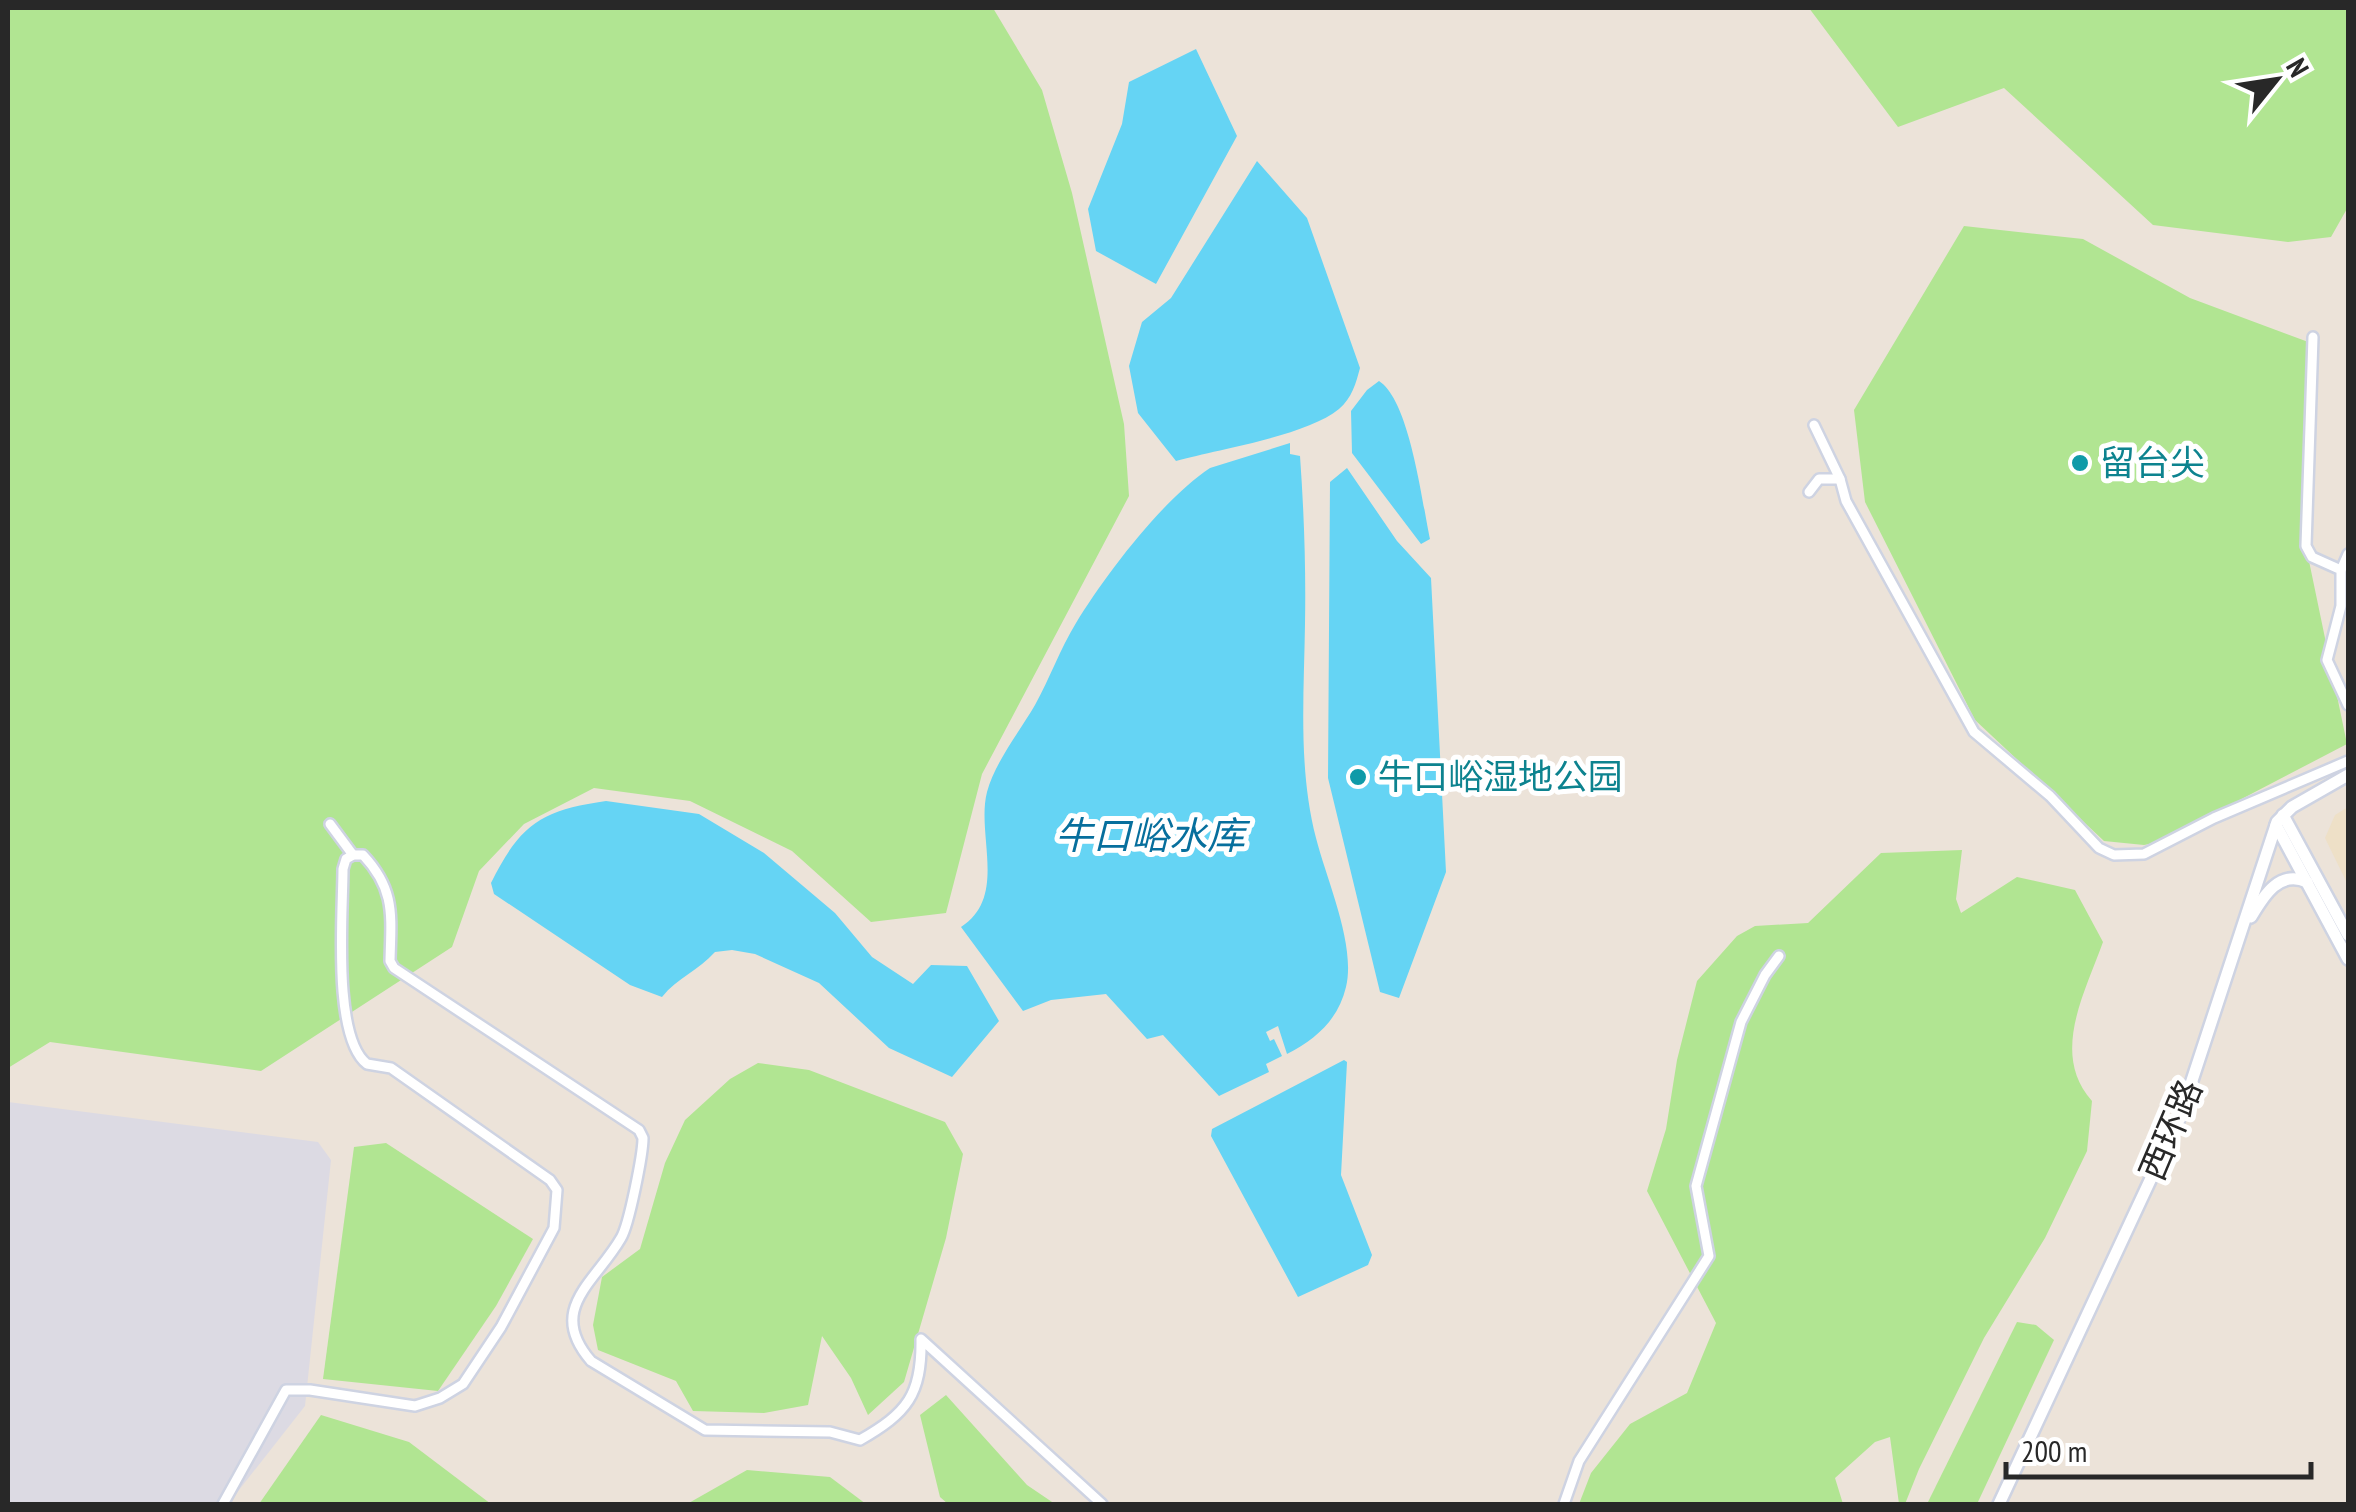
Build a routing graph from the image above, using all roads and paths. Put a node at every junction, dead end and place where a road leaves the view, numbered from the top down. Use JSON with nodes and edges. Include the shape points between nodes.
{"nodes":[{"id":1,"x":2313,"y":337,"type":"dead end"},
{"id":2,"x":1814,"y":425,"type":"dead end"},
{"id":3,"x":1840,"y":479,"type":"junction"},
{"id":4,"x":1809,"y":492,"type":"dead end"},
{"id":5,"x":2348,"y":554,"type":"edge"},
{"id":6,"x":2340,"y":570,"type":"junction"},
{"id":7,"x":2348,"y":705,"type":"edge"},
{"id":8,"x":2348,"y":761,"type":"edge"},
{"id":9,"x":2348,"y":774,"type":"edge"},
{"id":10,"x":2348,"y":782,"type":"edge"},
{"id":11,"x":330,"y":824,"type":"dead end"},
{"id":12,"x":2281,"y":824,"type":"junction"},
{"id":13,"x":354,"y":855,"type":"junction"},
{"id":14,"x":2307,"y":882,"type":"junction"},
{"id":15,"x":2251,"y":918,"type":"junction"},
{"id":16,"x":2348,"y":935,"type":"edge"},
{"id":17,"x":1779,"y":956,"type":"dead end"},
{"id":18,"x":2348,"y":959,"type":"edge"},
{"id":19,"x":222,"y":1504,"type":"edge"},
{"id":20,"x":1102,"y":1504,"type":"edge"},
{"id":21,"x":1564,"y":1504,"type":"edge"},
{"id":22,"x":2003,"y":1504,"type":"edge"}],
"edges":[{"from":1,"to":6,"type":"street","via":[[2306,546],[2312,557]]},
{"from":2,"to":3,"type":"street"},
{"from":3,"to":4,"type":"street","via":[[1818,479]]},
{"from":3,"to":8,"type":"street","via":[[1974,732],[2099,848],[2144,854]]},
{"from":5,"to":6,"type":"street"},
{"from":6,"to":7,"type":"street","via":[[2341,606],[2328,660]]},
{"from":9,"to":12,"type":"main road"},
{"from":10,"to":12,"type":"main road"},
{"from":11,"to":13,"type":"street"},
{"from":12,"to":14,"type":"main road"},
{"from":12,"to":15,"type":"main road","name":"西环路"},
{"from":12,"to":16,"type":"main road"},
{"from":12,"to":22,"type":"main road","name":"西环路","via":[[2181,1114]]},
{"from":13,"to":19,"type":"street","via":[[343,869],[342,990],[354,1047],[367,1064],[392,1068],[550,1180],[557,1190],[554,1228],[463,1384],[415,1406],[286,1390]]},
{"from":13,"to":20,"type":"street","via":[[364,855],[383,878],[392,907],[394,968],[643,1138],[628,1224],[571,1320],[576,1344],[591,1361],[705,1430],[830,1432],[860,1440],[906,1408],[922,1358],[921,1338]]},
{"from":14,"to":15,"type":"main road","via":[[2277,884]]},
{"from":14,"to":18,"type":"main road"},
{"from":15,"to":22,"type":"main road","name":"西环路","via":[[2188,1112]]},
{"from":17,"to":21,"type":"street","via":[[1741,1022],[1696,1186],[1709,1256],[1579,1461]]}]}
